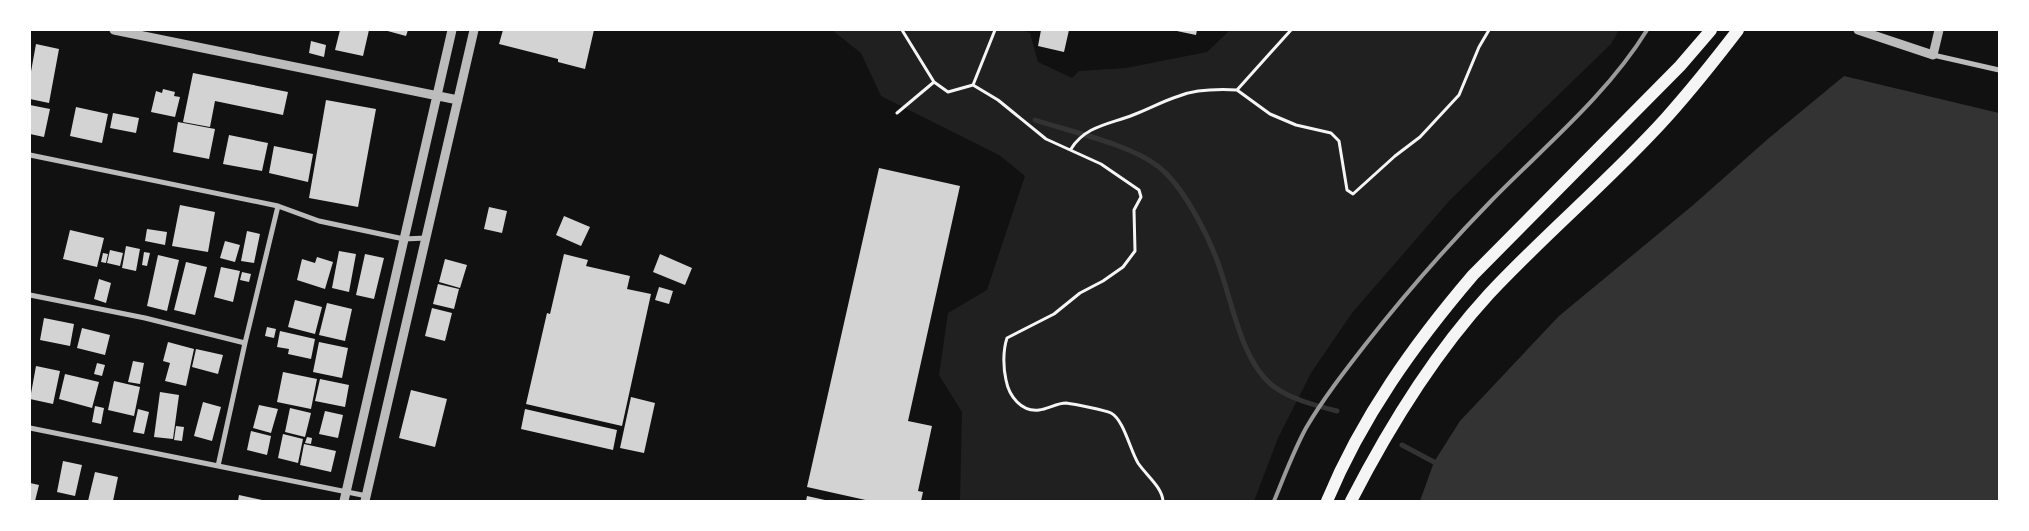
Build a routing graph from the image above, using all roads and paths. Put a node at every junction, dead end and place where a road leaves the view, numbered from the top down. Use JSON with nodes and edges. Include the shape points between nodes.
{"nodes":[{"id":1,"x":114,"y":30,"type":"edge"},
{"id":2,"x":452,"y":30,"type":"edge"},
{"id":3,"x":474,"y":30,"type":"edge"},
{"id":4,"x":902,"y":30,"type":"edge"},
{"id":5,"x":994,"y":30,"type":"edge"},
{"id":6,"x":1291,"y":30,"type":"edge"},
{"id":7,"x":1489,"y":30,"type":"edge"},
{"id":8,"x":1711,"y":30,"type":"edge"},
{"id":9,"x":1738,"y":30,"type":"edge"},
{"id":10,"x":1858,"y":30,"type":"edge"},
{"id":11,"x":1939,"y":30,"type":"edge"},
{"id":12,"x":144,"y":33,"type":"edge"},
{"id":13,"x":1933,"y":55,"type":"junction"},
{"id":14,"x":1999,"y":70,"type":"edge"},
{"id":15,"x":934,"y":82,"type":"junction"},
{"id":16,"x":973,"y":85,"type":"junction"},
{"id":17,"x":1237,"y":90,"type":"junction"},
{"id":18,"x":438,"y":95,"type":"junction"},
{"id":19,"x":458,"y":100,"type":"junction"},
{"id":20,"x":897,"y":113,"type":"dead end"},
{"id":21,"x":1071,"y":149,"type":"junction"},
{"id":22,"x":30,"y":155,"type":"edge"},
{"id":23,"x":278,"y":206,"type":"junction"},
{"id":24,"x":426,"y":238,"type":"junction"},
{"id":25,"x":404,"y":239,"type":"junction"},
{"id":26,"x":30,"y":295,"type":"edge"},
{"id":27,"x":245,"y":343,"type":"junction"},
{"id":28,"x":30,"y":428,"type":"edge"},
{"id":29,"x":218,"y":466,"type":"junction"},
{"id":30,"x":345,"y":497,"type":"edge"},
{"id":31,"x":366,"y":499,"type":"edge"},
{"id":32,"x":1163,"y":501,"type":"edge"},
{"id":33,"x":1327,"y":501,"type":"edge"},
{"id":34,"x":1351,"y":501,"type":"edge"}],
"edges":[{"from":1,"to":12,"type":"street"},
{"from":2,"to":18,"type":"street"},
{"from":3,"to":19,"type":"street"},
{"from":4,"to":15,"type":"path"},
{"from":5,"to":16,"type":"path"},
{"from":6,"to":17,"type":"path"},
{"from":7,"to":17,"type":"path","via":[[1459,95],[1420,137],[1353,194],[1347,190],[1339,141],[1331,133],[1296,125],[1270,114]]},
{"from":8,"to":33,"type":"highway","via":[[1680,66],[1473,275],[1442,312],[1382,395],[1353,445]]},
{"from":9,"to":34,"type":"highway","via":[[1665,119],[1489,295],[1461,328],[1404,406]]},
{"from":10,"to":13,"type":"street"},
{"from":11,"to":13,"type":"street"},
{"from":12,"to":18,"type":"street"},
{"from":13,"to":14,"type":"street"},
{"from":15,"to":16,"type":"path","via":[[948,92]]},
{"from":15,"to":20,"type":"path"},
{"from":16,"to":21,"type":"path","via":[[998,100],[1046,139]]},
{"from":17,"to":21,"type":"path","via":[[1217,89],[1180,95],[1088,131]]},
{"from":18,"to":19,"type":"street"},
{"from":18,"to":25,"type":"street"},
{"from":19,"to":24,"type":"street"},
{"from":21,"to":32,"type":"path","via":[[1101,164],[1139,190],[1141,197],[1134,210],[1135,252],[1123,267],[1080,293],[1054,314],[1007,338],[1006,383],[1013,399],[1024,406],[1038,410],[1065,403],[1112,414],[1144,473],[1162,494]]},
{"from":22,"to":23,"type":"street"},
{"from":23,"to":25,"type":"street","via":[[319,220]]},
{"from":23,"to":27,"type":"street"},
{"from":24,"to":25,"type":"street"},
{"from":24,"to":31,"type":"street"},
{"from":25,"to":30,"type":"street"},
{"from":26,"to":27,"type":"street","via":[[145,318]]},
{"from":27,"to":29,"type":"street"},
{"from":28,"to":29,"type":"street"},
{"from":29,"to":30,"type":"street"},
{"from":30,"to":31,"type":"street"}]}
